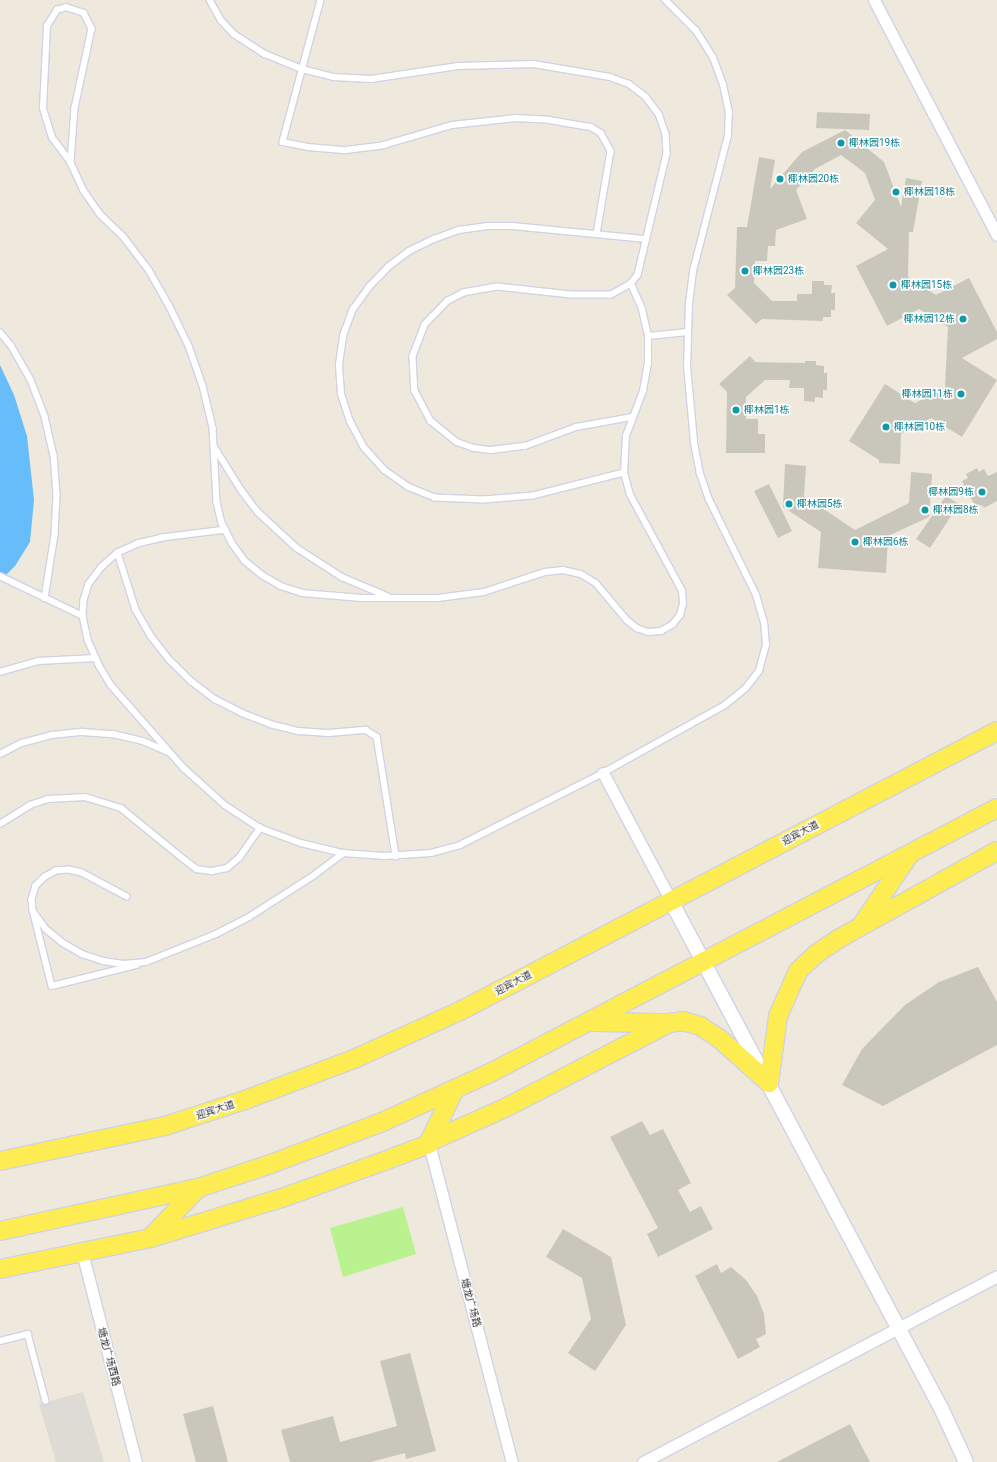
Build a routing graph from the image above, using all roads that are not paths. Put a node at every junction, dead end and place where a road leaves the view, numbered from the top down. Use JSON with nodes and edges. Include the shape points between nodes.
{"nodes":[{"id":1,"x":210,"y":0,"type":"edge"},
{"id":2,"x":321,"y":0,"type":"edge"},
{"id":3,"x":665,"y":0,"type":"edge"},
{"id":4,"x":874,"y":0,"type":"edge"},
{"id":5,"x":302,"y":70,"type":"junction"},
{"id":6,"x":71,"y":164,"type":"junction"},
{"id":7,"x":597,"y":234,"type":"junction"},
{"id":8,"x":997,"y":236,"type":"edge"},
{"id":9,"x":646,"y":239,"type":"junction"},
{"id":10,"x":631,"y":284,"type":"junction"},
{"id":11,"x":0,"y":332,"type":"edge"},
{"id":12,"x":688,"y":332,"type":"junction"},
{"id":13,"x":648,"y":336,"type":"junction"},
{"id":14,"x":632,"y":417,"type":"junction"},
{"id":15,"x":214,"y":445,"type":"junction"},
{"id":16,"x":624,"y":473,"type":"junction"},
{"id":17,"x":226,"y":530,"type":"junction"},
{"id":18,"x":118,"y":553,"type":"junction"},
{"id":19,"x":0,"y":576,"type":"edge"},
{"id":20,"x":392,"y":597,"type":"junction"},
{"id":21,"x":45,"y":598,"type":"junction"},
{"id":22,"x":83,"y":616,"type":"junction"},
{"id":23,"x":96,"y":658,"type":"junction"},
{"id":24,"x":0,"y":672,"type":"edge"},
{"id":25,"x":997,"y":731,"type":"edge"},
{"id":26,"x":171,"y":753,"type":"junction"},
{"id":27,"x":0,"y":754,"type":"edge"},
{"id":28,"x":603,"y":773,"type":"junction"},
{"id":29,"x":997,"y":808,"type":"edge"},
{"id":30,"x":0,"y":824,"type":"edge"},
{"id":31,"x":260,"y":828,"type":"junction"},
{"id":32,"x":997,"y":851,"type":"edge"},
{"id":33,"x":343,"y":853,"type":"junction"},
{"id":34,"x":910,"y":854,"type":"junction"},
{"id":35,"x":396,"y":856,"type":"junction"},
{"id":36,"x":127,"y":897,"type":"dead end"},
{"id":37,"x":671,"y":901,"type":"junction"},
{"id":38,"x":33,"y":912,"type":"junction"},
{"id":39,"x":860,"y":927,"type":"junction"},
{"id":40,"x":146,"y":962,"type":"junction"},
{"id":41,"x":703,"y":962,"type":"junction"},
{"id":42,"x":588,"y":1022,"type":"junction"},
{"id":43,"x":669,"y":1023,"type":"junction"},
{"id":44,"x":769,"y":1083,"type":"junction"},
{"id":45,"x":455,"y":1089,"type":"junction"},
{"id":46,"x":429,"y":1143,"type":"junction"},
{"id":47,"x":0,"y":1161,"type":"edge"},
{"id":48,"x":198,"y":1188,"type":"junction"},
{"id":49,"x":0,"y":1231,"type":"edge"},
{"id":50,"x":151,"y":1238,"type":"junction"},
{"id":51,"x":82,"y":1252,"type":"junction"},
{"id":52,"x":2,"y":1267,"type":"edge"},
{"id":53,"x":997,"y":1276,"type":"edge"},
{"id":54,"x":898,"y":1327,"type":"junction"},
{"id":55,"x":0,"y":1342,"type":"edge"},
{"id":56,"x":46,"y":1401,"type":"dead end"},
{"id":57,"x":136,"y":1462,"type":"edge"},
{"id":58,"x":512,"y":1462,"type":"edge"},
{"id":59,"x":643,"y":1462,"type":"edge"},
{"id":60,"x":966,"y":1462,"type":"edge"}],
"edges":[{"from":1,"to":5,"type":"lane","via":[[221,20],[234,34],[265,54]]},
{"from":2,"to":5,"type":"lane"},
{"from":3,"to":12,"type":"lane","via":[[696,31],[713,58],[729,112],[728,136],[693,271]]},
{"from":4,"to":8,"type":"street"},
{"from":5,"to":7,"type":"lane","via":[[283,142],[308,148],[346,150],[384,145],[452,125],[484,120],[549,120],[592,127],[601,133],[611,151]]},
{"from":5,"to":9,"type":"lane","via":[[334,77],[371,79],[458,66],[528,64],[585,71],[629,84],[655,108],[666,134],[667,154]]},
{"from":6,"to":6,"type":"lane","via":[[52,138],[43,108],[46,26],[50,17],[66,7],[84,12],[92,29],[75,108]]},
{"from":6,"to":15,"type":"lane","via":[[84,191],[101,215],[123,236],[149,270],[170,307],[189,346],[203,386]]},
{"from":7,"to":9,"type":"lane"},
{"from":7,"to":16,"type":"lane","via":[[486,226],[446,235],[410,251],[369,287],[353,309],[343,336],[339,365],[341,394],[350,422],[364,448],[384,470],[408,487],[435,498],[484,500],[527,496]]},
{"from":9,"to":10,"type":"lane","via":[[638,275]]},
{"from":10,"to":13,"type":"lane","via":[[642,309]]},
{"from":10,"to":14,"type":"lane","via":[[611,295],[571,295],[497,287],[464,293],[448,301],[425,325],[413,357],[412,374],[421,407],[431,421],[443,433],[474,448],[490,450],[519,447],[582,425]]},
{"from":11,"to":21,"type":"lane","via":[[11,345],[31,380],[45,417],[54,455],[56,511]]},
{"from":12,"to":13,"type":"lane"},
{"from":12,"to":28,"type":"lane","via":[[687,367],[694,442],[700,474],[709,500],[756,595],[764,623],[766,645],[759,671],[745,689],[725,705]]},
{"from":13,"to":14,"type":"lane","via":[[647,371],[643,391]]},
{"from":14,"to":16,"type":"lane","via":[[626,436]]},
{"from":15,"to":17,"type":"lane","via":[[217,502]]},
{"from":15,"to":20,"type":"lane","via":[[227,469],[258,512],[297,548],[342,577]]},
{"from":16,"to":20,"type":"lane","via":[[630,495],[682,591],[683,604],[680,615],[672,625],[648,632],[637,628],[627,620],[596,583],[581,574],[563,570],[546,572],[507,586],[461,596],[415,599]]},
{"from":17,"to":18,"type":"lane","via":[[163,538],[138,544]]},
{"from":17,"to":20,"type":"lane","via":[[245,561],[281,586],[302,593],[332,596]]},
{"from":18,"to":22,"type":"lane","via":[[102,567],[89,584]]},
{"from":18,"to":35,"type":"lane","via":[[136,610],[151,636],[175,665],[215,699],[270,724],[329,733],[366,730],[377,737]]},
{"from":19,"to":21,"type":"lane"},
{"from":21,"to":22,"type":"lane"},
{"from":22,"to":23,"type":"lane"},
{"from":23,"to":24,"type":"lane","via":[[38,662]]},
{"from":23,"to":26,"type":"lane","via":[[111,685]]},
{"from":25,"to":37,"type":"main road","name":"迎宾大道"},
{"from":26,"to":27,"type":"lane","via":[[143,741],[113,734],[82,732],[52,735],[22,743]]},
{"from":26,"to":31,"type":"lane","via":[[225,804]]},
{"from":28,"to":35,"type":"lane","via":[[460,845],[431,853]]},
{"from":28,"to":37,"type":"street"},
{"from":29,"to":34,"type":"main road"},
{"from":30,"to":31,"type":"lane","via":[[30,805],[48,799],[85,797],[121,808],[191,865],[197,869],[212,871],[227,868],[239,858]]},
{"from":31,"to":33,"type":"lane","via":[[301,843]]},
{"from":32,"to":39,"type":"main road"},
{"from":33,"to":35,"type":"lane"},
{"from":33,"to":40,"type":"lane","via":[[307,880],[250,916],[202,940]]},
{"from":34,"to":39,"type":"main road"},
{"from":34,"to":41,"type":"main road"},
{"from":36,"to":38,"type":"lane","via":[[82,873],[56,871],[45,876],[36,886],[32,899]]},
{"from":37,"to":41,"type":"street"},
{"from":37,"to":47,"type":"main road","name":"迎宾大道","via":[[462,1010],[346,1062],[245,1100],[165,1126]]},
{"from":38,"to":40,"type":"lane","via":[[46,929],[82,954],[102,961],[124,964]]},
{"from":38,"to":40,"type":"lane","via":[[52,986]]},
{"from":39,"to":44,"type":"main road","via":[[816,954],[798,971],[778,1016]]},
{"from":41,"to":42,"type":"main road"},
{"from":41,"to":44,"type":"street"},
{"from":42,"to":43,"type":"main road"},
{"from":42,"to":45,"type":"main road"},
{"from":43,"to":44,"type":"main road","via":[[683,1021],[700,1026],[720,1039]]},
{"from":43,"to":46,"type":"main road","via":[[508,1106]]},
{"from":44,"to":54,"type":"street"},
{"from":45,"to":46,"type":"main road"},
{"from":45,"to":48,"type":"main road","via":[[373,1126]]},
{"from":46,"to":50,"type":"main road","via":[[282,1198]]},
{"from":46,"to":58,"type":"street","name":"塘龙广场路"},
{"from":48,"to":49,"type":"main road"},
{"from":48,"to":50,"type":"main road"},
{"from":50,"to":51,"type":"main road"},
{"from":51,"to":52,"type":"main road"},
{"from":51,"to":57,"type":"street","name":"塘龙广场西路"},
{"from":53,"to":54,"type":"street"},
{"from":54,"to":59,"type":"street"},
{"from":54,"to":60,"type":"street"},
{"from":55,"to":56,"type":"lane","via":[[28,1334]]}]}
